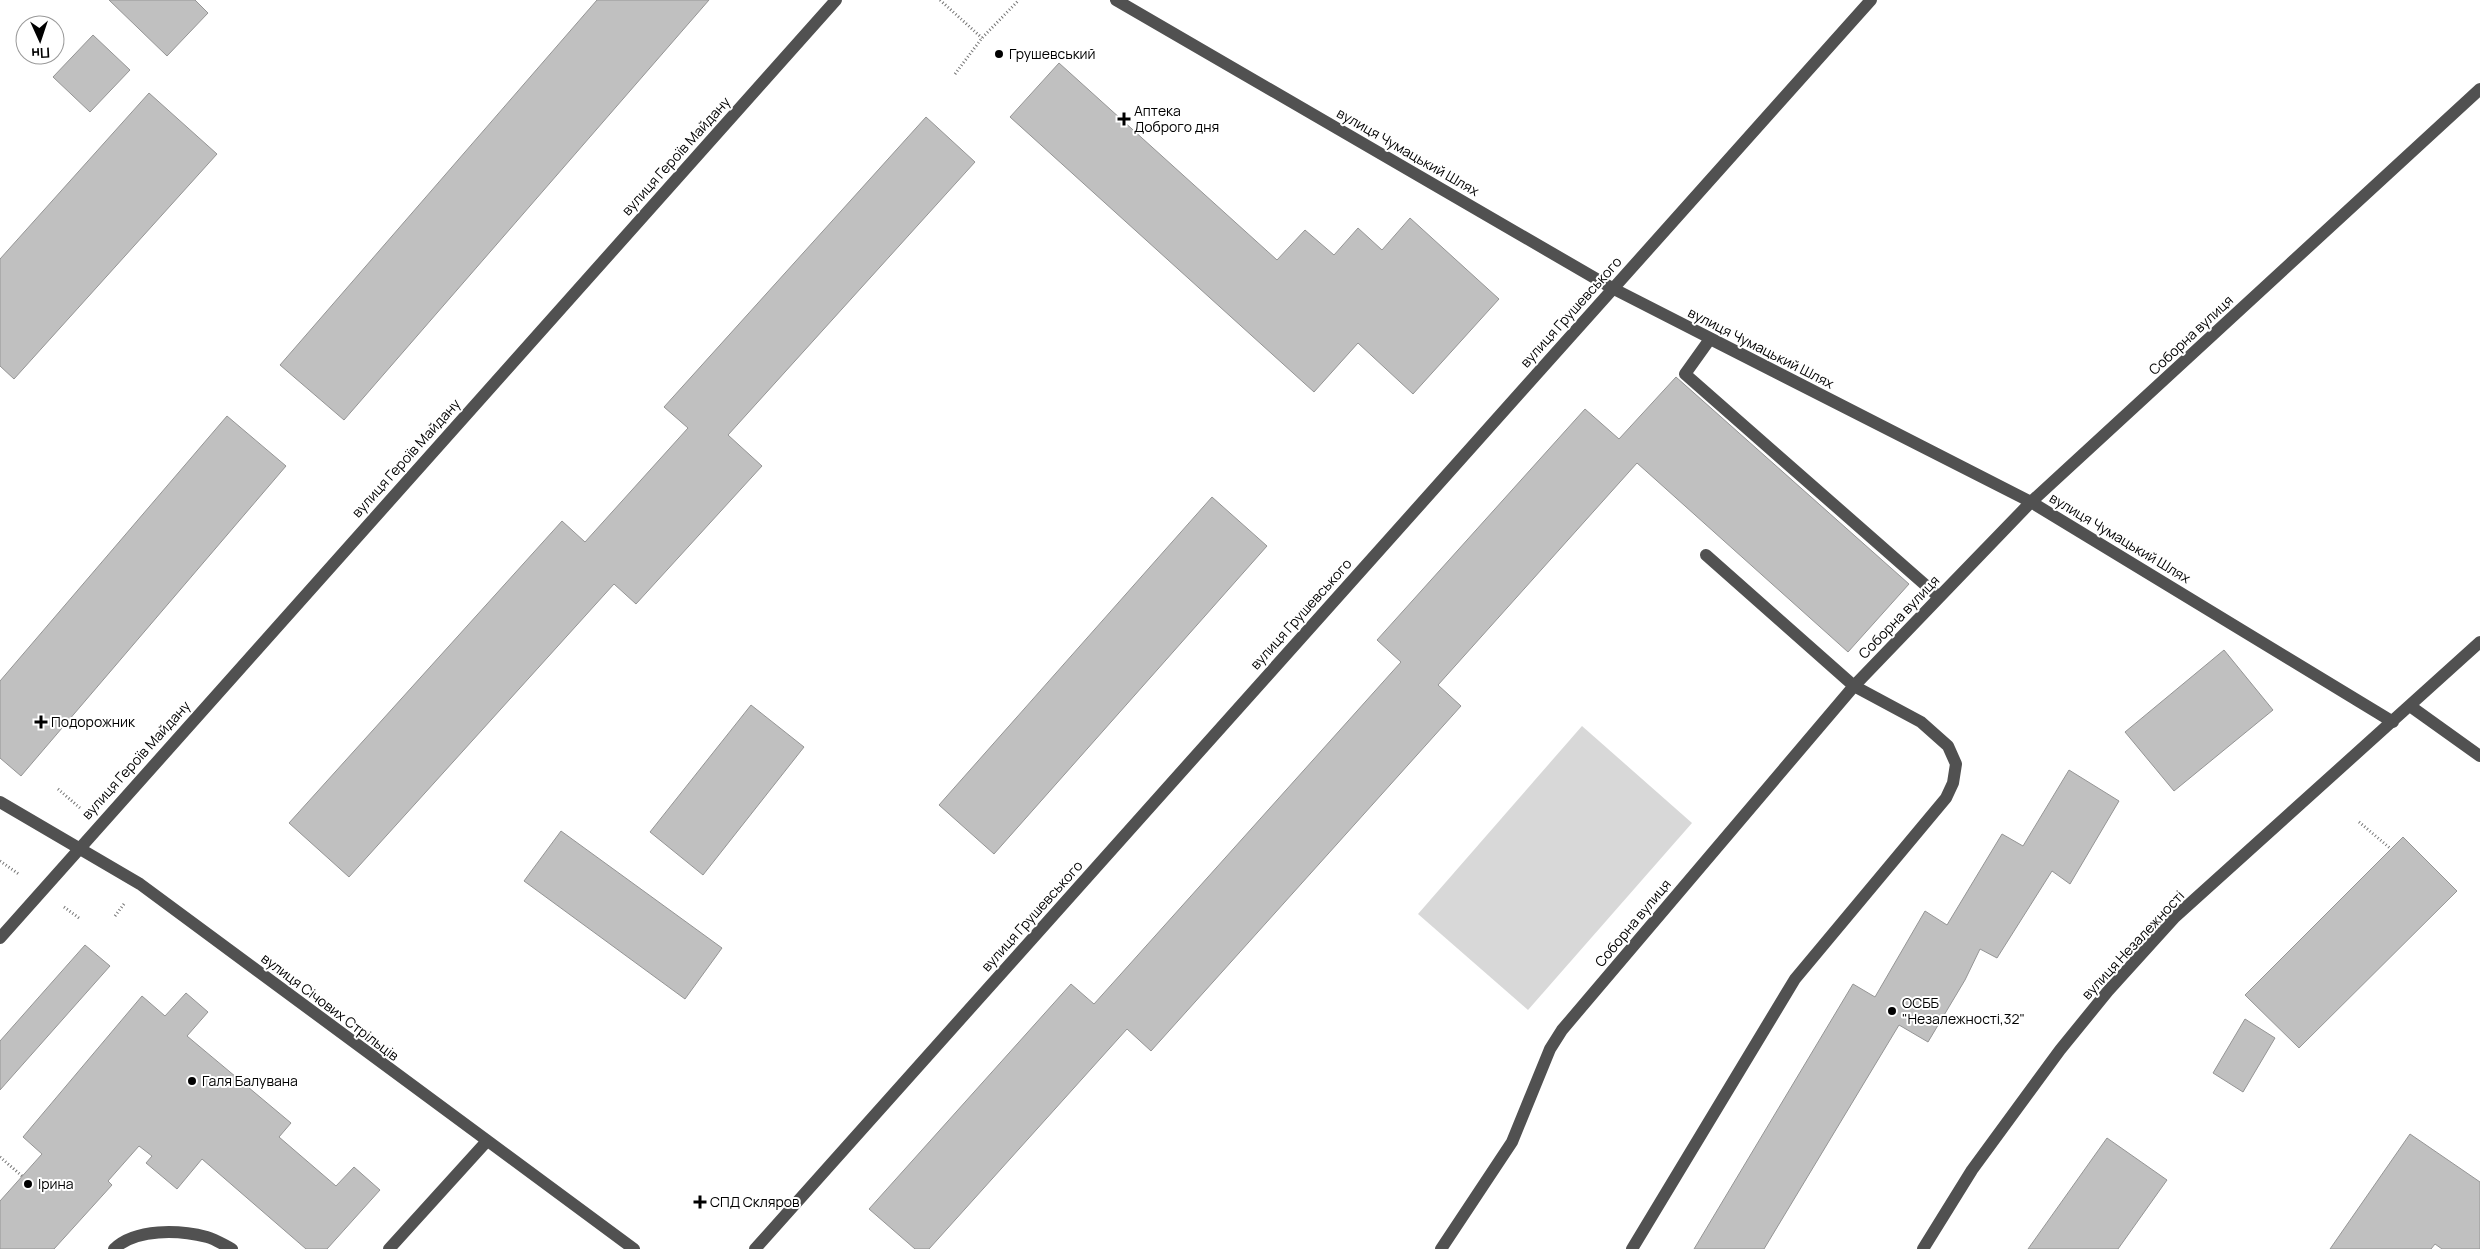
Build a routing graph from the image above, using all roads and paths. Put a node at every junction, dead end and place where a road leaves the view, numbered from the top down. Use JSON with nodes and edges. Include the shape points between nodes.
{"nodes":[{"id":1,"x":836,"y":0,"type":"edge"},
{"id":2,"x":940,"y":0,"type":"edge"},
{"id":3,"x":1019,"y":0,"type":"edge"},
{"id":4,"x":1116,"y":0,"type":"edge"},
{"id":5,"x":1872,"y":0,"type":"edge"},
{"id":6,"x":982,"y":38,"type":"junction"},
{"id":7,"x":955,"y":74,"type":"dead end"},
{"id":8,"x":2480,"y":90,"type":"edge"},
{"id":9,"x":1612,"y":288,"type":"junction"},
{"id":10,"x":1710,"y":339,"type":"junction"},
{"id":11,"x":2031,"y":502,"type":"junction"},
{"id":12,"x":1706,"y":555,"type":"dead end"},
{"id":13,"x":1939,"y":597,"type":"junction"},
{"id":14,"x":2480,"y":642,"type":"edge"},
{"id":15,"x":1854,"y":686,"type":"junction"},
{"id":16,"x":2410,"y":706,"type":"junction"},
{"id":17,"x":2393,"y":722,"type":"junction"},
{"id":18,"x":2480,"y":756,"type":"edge"},
{"id":19,"x":0,"y":802,"type":"edge"},
{"id":20,"x":2359,"y":822,"type":"dead end"},
{"id":21,"x":78,"y":848,"type":"junction"},
{"id":22,"x":2391,"y":849,"type":"dead end"},
{"id":23,"x":0,"y":938,"type":"edge"},
{"id":24,"x":487,"y":1142,"type":"junction"},
{"id":25,"x":0,"y":1157,"type":"edge"},
{"id":26,"x":22,"y":1176,"type":"dead end"},
{"id":27,"x":114,"y":1249,"type":"edge"},
{"id":28,"x":232,"y":1249,"type":"edge"},
{"id":29,"x":389,"y":1249,"type":"edge"},
{"id":30,"x":634,"y":1249,"type":"edge"},
{"id":31,"x":754,"y":1249,"type":"edge"},
{"id":32,"x":1441,"y":1249,"type":"edge"},
{"id":33,"x":1632,"y":1249,"type":"edge"},
{"id":34,"x":1923,"y":1249,"type":"edge"}],
"edges":[{"from":1,"to":21,"type":"street","name":"вулиця Героїв Майдану"},
{"from":2,"to":6,"type":"path"},
{"from":3,"to":6,"type":"path"},
{"from":4,"to":9,"type":"street","name":"вулиця Чумацький Шлях"},
{"from":5,"to":9,"type":"street","name":"вулиця Грушевського"},
{"from":6,"to":7,"type":"path"},
{"from":8,"to":11,"type":"street","name":"Соборна вулиця"},
{"from":9,"to":10,"type":"street","name":"вулиця Чумацький Шлях"},
{"from":9,"to":31,"type":"street","name":"вулиця Грушевського"},
{"from":10,"to":11,"type":"street","name":"вулиця Чумацький Шлях"},
{"from":10,"to":13,"type":"street","via":[[1685,374]]},
{"from":11,"to":13,"type":"street","name":"Соборна вулиця"},
{"from":11,"to":17,"type":"street","name":"вулиця Чумацький Шлях"},
{"from":12,"to":15,"type":"street"},
{"from":13,"to":15,"type":"street","name":"Соборна вулиця"},
{"from":14,"to":16,"type":"street","name":"вулиця Незалежності"},
{"from":15,"to":32,"type":"street","name":"Соборна вулиця","via":[[1562,1030],[1550,1049],[1512,1142]]},
{"from":15,"to":33,"type":"street","via":[[1922,722],[1948,746],[1956,764],[1953,783],[1946,798],[1794,979]]},
{"from":16,"to":17,"type":"street","name":"вулиця Незалежності"},
{"from":16,"to":18,"type":"street"},
{"from":17,"to":34,"type":"street","name":"вулиця Незалежності","via":[[2175,917],[2108,992],[1972,1170]]},
{"from":19,"to":21,"type":"street","name":"вулиця Січових Стрільців"},
{"from":20,"to":22,"type":"path"},
{"from":21,"to":23,"type":"street","name":"вулиця Героїв Майдану"},
{"from":21,"to":24,"type":"street","name":"вулиця Січових Стрільців","via":[[140,884]]},
{"from":24,"to":29,"type":"street"},
{"from":24,"to":30,"type":"street","name":"вулиця Січових Стрільців"},
{"from":25,"to":26,"type":"path"},
{"from":27,"to":28,"type":"street","via":[[122,1241],[150,1233],[208,1237]]}]}
